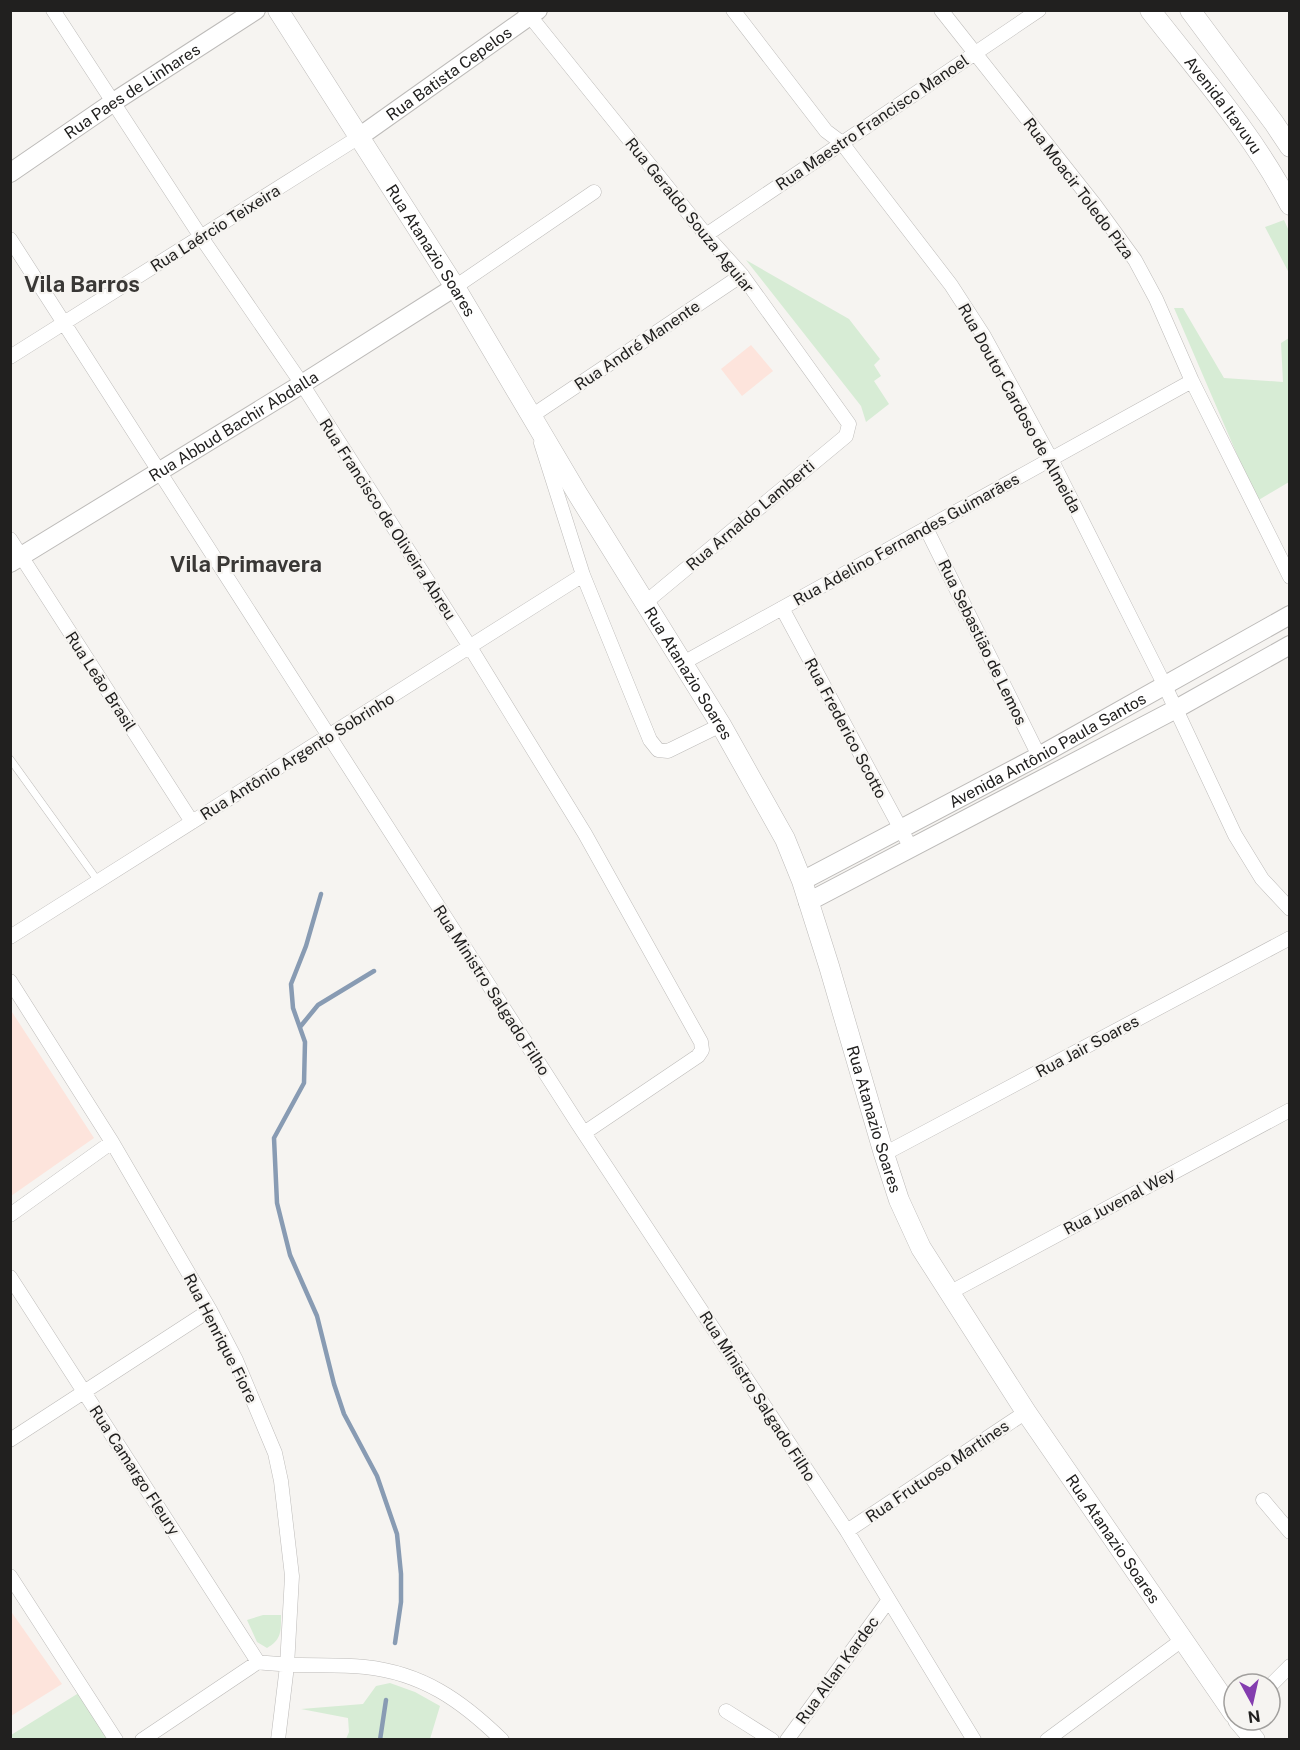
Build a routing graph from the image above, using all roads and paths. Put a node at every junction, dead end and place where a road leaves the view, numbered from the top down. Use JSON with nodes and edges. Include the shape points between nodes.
{"nodes":[{"id":1,"x":53,"y":10,"type":"edge"},
{"id":2,"x":256,"y":10,"type":"edge"},
{"id":3,"x":278,"y":10,"type":"edge"},
{"id":4,"x":733,"y":10,"type":"edge"},
{"id":5,"x":941,"y":10,"type":"edge"},
{"id":6,"x":1039,"y":10,"type":"edge"},
{"id":7,"x":1150,"y":10,"type":"edge"},
{"id":8,"x":1190,"y":10,"type":"edge"},
{"id":9,"x":531,"y":13,"type":"edge"},
{"id":10,"x":975,"y":53,"type":"junction"},
{"id":11,"x":112,"y":103,"type":"junction"},
{"id":12,"x":359,"y":137,"type":"junction"},
{"id":13,"x":842,"y":143,"type":"junction"},
{"id":14,"x":1290,"y":147,"type":"edge"},
{"id":15,"x":10,"y":173,"type":"edge"},
{"id":16,"x":594,"y":192,"type":"dead end"},
{"id":17,"x":1290,"y":205,"type":"edge"},
{"id":18,"x":706,"y":235,"type":"junction"},
{"id":19,"x":201,"y":237,"type":"junction"},
{"id":20,"x":10,"y":239,"type":"edge"},
{"id":21,"x":742,"y":275,"type":"junction"},
{"id":22,"x":455,"y":287,"type":"junction"},
{"id":23,"x":65,"y":323,"type":"junction"},
{"id":24,"x":10,"y":357,"type":"edge"},
{"id":25,"x":1192,"y":381,"type":"junction"},
{"id":26,"x":302,"y":384,"type":"junction"},
{"id":27,"x":532,"y":415,"type":"junction"},
{"id":28,"x":849,"y":424,"type":"joint"},
{"id":29,"x":1051,"y":459,"type":"junction"},
{"id":30,"x":160,"y":471,"type":"junction"},
{"id":31,"x":577,"y":493,"type":"junction"},
{"id":32,"x":560,"y":504,"type":"junction"},
{"id":33,"x":926,"y":528,"type":"junction"},
{"id":34,"x":10,"y":539,"type":"edge"},
{"id":35,"x":16,"y":559,"type":"edge"},
{"id":36,"x":583,"y":575,"type":"junction"},
{"id":37,"x":1290,"y":577,"type":"edge"},
{"id":38,"x":646,"y":602,"type":"junction"},
{"id":39,"x":782,"y":608,"type":"junction"},
{"id":40,"x":1290,"y":615,"type":"edge"},
{"id":41,"x":1290,"y":645,"type":"edge"},
{"id":42,"x":470,"y":646,"type":"junction"},
{"id":43,"x":683,"y":663,"type":"junction"},
{"id":44,"x":1165,"y":686,"type":"junction"},
{"id":45,"x":1176,"y":709,"type":"junction"},
{"id":46,"x":721,"y":724,"type":"junction"},
{"id":47,"x":329,"y":735,"type":"junction"},
{"id":48,"x":1039,"y":756,"type":"junction"},
{"id":49,"x":10,"y":759,"type":"edge"},
{"id":50,"x":192,"y":822,"type":"junction"},
{"id":51,"x":900,"y":830,"type":"junction"},
{"id":52,"x":910,"y":848,"type":"junction"},
{"id":53,"x":98,"y":881,"type":"junction"},
{"id":54,"x":802,"y":881,"type":"junction"},
{"id":55,"x":808,"y":902,"type":"junction"},
{"id":56,"x":1290,"y":909,"type":"edge"},
{"id":57,"x":10,"y":937,"type":"edge"},
{"id":58,"x":1290,"y":938,"type":"edge"},
{"id":59,"x":10,"y":981,"type":"edge"},
{"id":60,"x":1290,"y":1110,"type":"edge"},
{"id":61,"x":584,"y":1133,"type":"junction"},
{"id":62,"x":112,"y":1142,"type":"junction"},
{"id":63,"x":884,"y":1154,"type":"junction"},
{"id":64,"x":10,"y":1215,"type":"edge"},
{"id":65,"x":10,"y":1277,"type":"edge"},
{"id":66,"x":949,"y":1293,"type":"junction"},
{"id":67,"x":210,"y":1310,"type":"junction"},
{"id":68,"x":85,"y":1392,"type":"junction"},
{"id":69,"x":1026,"y":1412,"type":"junction"},
{"id":70,"x":10,"y":1440,"type":"edge"},
{"id":71,"x":1263,"y":1500,"type":"dead end"},
{"id":72,"x":847,"y":1531,"type":"junction"},
{"id":73,"x":1290,"y":1532,"type":"edge"},
{"id":74,"x":10,"y":1575,"type":"edge"},
{"id":75,"x":888,"y":1601,"type":"junction"},
{"id":76,"x":1182,"y":1640,"type":"junction"},
{"id":77,"x":258,"y":1662,"type":"junction"},
{"id":78,"x":286,"y":1666,"type":"junction"},
{"id":79,"x":1222,"y":1697,"type":"edge"},
{"id":80,"x":726,"y":1711,"type":"dead end"},
{"id":81,"x":116,"y":1740,"type":"edge"},
{"id":82,"x":142,"y":1740,"type":"edge"},
{"id":83,"x":278,"y":1740,"type":"edge"},
{"id":84,"x":502,"y":1740,"type":"edge"},
{"id":85,"x":772,"y":1740,"type":"edge"},
{"id":86,"x":787,"y":1740,"type":"edge"},
{"id":87,"x":974,"y":1740,"type":"edge"},
{"id":88,"x":1047,"y":1740,"type":"edge"}],
"edges":[{"from":1,"to":11,"type":"street","name":"Rua Francisco de Oliveira Abreu"},
{"from":2,"to":11,"type":"street","name":"Rua Paes de Linhares"},
{"from":3,"to":12,"type":"main road","name":"Rua Atanazio Soares"},
{"from":4,"to":13,"type":"street","name":"Rua Doutor Cardoso de Almeida","via":[[826,131]]},
{"from":5,"to":10,"type":"street","name":"Rua Moacir Toledo Piza"},
{"from":6,"to":10,"type":"street","name":"Rua Maestro Francisco Manoel"},
{"from":7,"to":17,"type":"main road","name":"Avenida Itavuvu","via":[[1244,131]]},
{"from":8,"to":14,"type":"main road","name":"Avenida Itavuvu"},
{"from":9,"to":12,"type":"street","name":"Rua Batista Cepelos"},
{"from":9,"to":18,"type":"street","name":"Rua Geraldo Souza Aguiar"},
{"from":10,"to":13,"type":"street","name":"Rua Maestro Francisco Manoel"},
{"from":10,"to":25,"type":"street","name":"Rua Moacir Toledo Piza","via":[[1135,260]]},
{"from":11,"to":15,"type":"street","name":"Rua Paes de Linhares"},
{"from":11,"to":19,"type":"street","name":"Rua Francisco de Oliveira Abreu"},
{"from":12,"to":19,"type":"street","name":"Rua Laércio Teixeira"},
{"from":12,"to":22,"type":"main road","name":"Rua Atanazio Soares"},
{"from":13,"to":18,"type":"street","name":"Rua Maestro Francisco Manoel"},
{"from":13,"to":29,"type":"street","name":"Rua Doutor Cardoso de Almeida","via":[[951,285],[984,336]]},
{"from":16,"to":22,"type":"street"},
{"from":18,"to":21,"type":"street","name":"Rua Geraldo Souza Aguiar"},
{"from":19,"to":23,"type":"street","name":"Rua Laércio Teixeira"},
{"from":19,"to":26,"type":"street","name":"Rua Francisco de Oliveira Abreu"},
{"from":20,"to":23,"type":"street","name":"Rua Ministro Salgado Filho"},
{"from":21,"to":27,"type":"street","name":"Rua André Manente"},
{"from":21,"to":28,"type":"street","name":"Rua Geraldo Souza Aguiar"},
{"from":22,"to":26,"type":"street","name":"Rua Abbud Bachir Abdalla"},
{"from":22,"to":27,"type":"main road","name":"Rua Atanazio Soares"},
{"from":23,"to":24,"type":"street","name":"Rua Laércio Teixeira"},
{"from":23,"to":30,"type":"street","name":"Rua Ministro Salgado Filho"},
{"from":25,"to":29,"type":"street","name":"Rua Adelino Fernandes Guimarães"},
{"from":25,"to":37,"type":"street","name":"Rua Moacir Toledo Piza"},
{"from":26,"to":30,"type":"street","name":"Rua Abbud Bachir Abdalla"},
{"from":26,"to":42,"type":"street","name":"Rua Francisco de Oliveira Abreu"},
{"from":27,"to":31,"type":"main road","name":"Rua Atanazio Soares"},
{"from":27,"to":32,"type":"street"},
{"from":28,"to":38,"type":"street","name":"Rua Arnaldo Lamberti","via":[[846,436]]},
{"from":29,"to":33,"type":"street","name":"Rua Adelino Fernandes Guimarães"},
{"from":29,"to":44,"type":"street","name":"Rua Doutor Cardoso de Almeida"},
{"from":30,"to":35,"type":"street","name":"Rua Abbud Bachir Abdalla"},
{"from":30,"to":47,"type":"street","name":"Rua Ministro Salgado Filho"},
{"from":31,"to":32,"type":"street"},
{"from":31,"to":38,"type":"main road","name":"Rua Atanazio Soares"},
{"from":32,"to":36,"type":"street"},
{"from":33,"to":39,"type":"street","name":"Rua Adelino Fernandes Guimarães"},
{"from":33,"to":48,"type":"street","name":"Rua Sebastião de Lemos"},
{"from":34,"to":35,"type":"street","name":"Rua Leão Brasil"},
{"from":35,"to":50,"type":"street","name":"Rua Leão Brasil"},
{"from":36,"to":42,"type":"street","name":"Rua Antônio Argento Sobrinho"},
{"from":36,"to":46,"type":"street","via":[[650,740],[658,750],[668,751]]},
{"from":38,"to":43,"type":"main road","name":"Rua Atanazio Soares"},
{"from":39,"to":43,"type":"street","name":"Rua Adelino Fernandes Guimarães"},
{"from":39,"to":51,"type":"street","name":"Rua Frederico Scotto"},
{"from":40,"to":44,"type":"street","name":"Avenida Antônio Paula Santos"},
{"from":41,"to":45,"type":"street","name":"Avenida Antônio Paula Santos"},
{"from":42,"to":47,"type":"street","name":"Rua Antônio Argento Sobrinho"},
{"from":42,"to":61,"type":"street","name":"Rua Francisco de Oliveira Abreu","via":[[585,834],[701,1042],[698,1056]]},
{"from":43,"to":46,"type":"main road","name":"Rua Atanazio Soares"},
{"from":44,"to":45,"type":"street","name":"Rua Doutor Cardoso de Almeida"},
{"from":44,"to":48,"type":"street","name":"Avenida Antônio Paula Santos"},
{"from":45,"to":52,"type":"street","name":"Avenida Antônio Paula Santos"},
{"from":45,"to":56,"type":"street","name":"Rua Doutor Cardoso de Almeida","via":[[1234,835],[1262,879]]},
{"from":46,"to":54,"type":"main road","name":"Rua Atanazio Soares","via":[[785,839]]},
{"from":47,"to":50,"type":"street","name":"Rua Antônio Argento Sobrinho"},
{"from":47,"to":61,"type":"street","name":"Rua Ministro Salgado Filho"},
{"from":48,"to":51,"type":"street","name":"Avenida Antônio Paula Santos"},
{"from":49,"to":53,"type":"lane"},
{"from":50,"to":53,"type":"street","name":"Rua Antônio Argento Sobrinho"},
{"from":51,"to":52,"type":"street","name":"Rua Frederico Scotto"},
{"from":51,"to":54,"type":"street","name":"Avenida Antônio Paula Santos"},
{"from":52,"to":55,"type":"street","name":"Avenida Antônio Paula Santos"},
{"from":53,"to":57,"type":"street","name":"Rua Antônio Argento Sobrinho"},
{"from":54,"to":55,"type":"main road","name":"Rua Atanazio Soares"},
{"from":55,"to":63,"type":"main road","name":"Rua Atanazio Soares"},
{"from":58,"to":63,"type":"street","name":"Rua Jair Soares"},
{"from":59,"to":62,"type":"street","name":"Rua Henrique Fiore"},
{"from":60,"to":66,"type":"street","name":"Rua Juvenal Wey"},
{"from":61,"to":72,"type":"street","name":"Rua Ministro Salgado Filho"},
{"from":62,"to":64,"type":"street"},
{"from":62,"to":67,"type":"street","name":"Rua Henrique Fiore"},
{"from":63,"to":66,"type":"main road","name":"Rua Atanazio Soares","via":[[921,1248]]},
{"from":65,"to":68,"type":"street","name":"Rua Camargo Fleury"},
{"from":66,"to":69,"type":"main road","name":"Rua Atanazio Soares"},
{"from":67,"to":68,"type":"street"},
{"from":67,"to":78,"type":"street","name":"Rua Henrique Fiore","via":[[266,1428],[281,1481],[292,1576]]},
{"from":68,"to":70,"type":"street"},
{"from":68,"to":77,"type":"street","name":"Rua Camargo Fleury"},
{"from":69,"to":72,"type":"street","name":"Rua Frutuoso Martines"},
{"from":69,"to":76,"type":"main road","name":"Rua Atanazio Soares"},
{"from":71,"to":73,"type":"street"},
{"from":72,"to":75,"type":"street","name":"Rua Ministro Salgado Filho"},
{"from":74,"to":81,"type":"street"},
{"from":75,"to":86,"type":"street","name":"Rua Allan Kardec"},
{"from":75,"to":87,"type":"street","name":"Rua Ministro Salgado Filho"},
{"from":76,"to":79,"type":"main road","name":"Rua Atanazio Soares"},
{"from":76,"to":88,"type":"street"},
{"from":77,"to":78,"type":"street"},
{"from":77,"to":82,"type":"street"},
{"from":78,"to":83,"type":"street","name":"Rua Henrique Fiore"},
{"from":78,"to":84,"type":"street","via":[[362,1667],[408,1676],[437,1688]]},
{"from":80,"to":85,"type":"street"}]}
